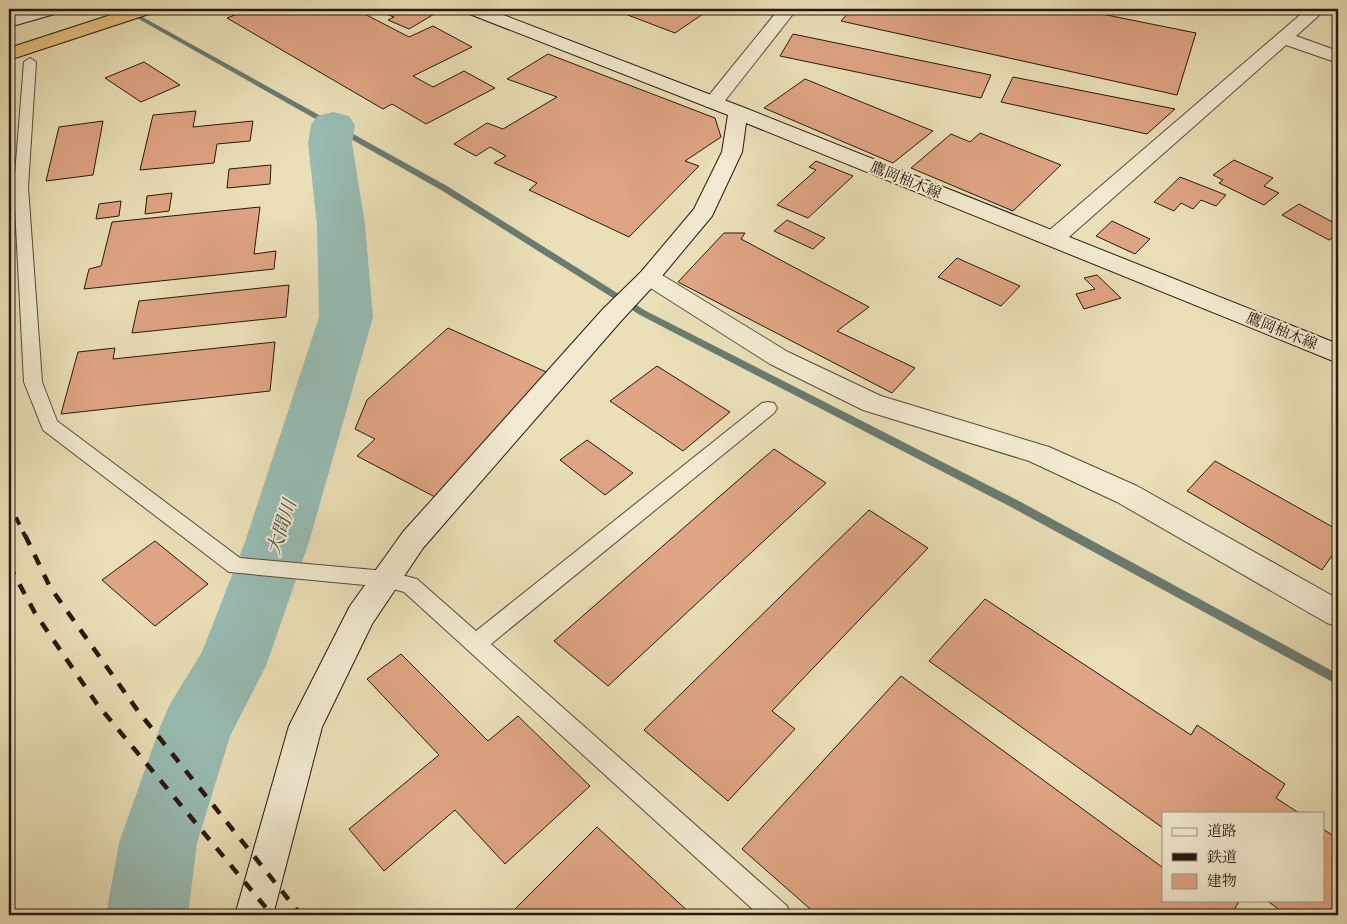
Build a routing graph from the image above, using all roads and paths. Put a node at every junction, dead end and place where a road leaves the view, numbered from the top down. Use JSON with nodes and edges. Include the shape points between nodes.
{"nodes":[{"id":1,"x":52,"y":9,"type":"edge"},
{"id":2,"x":146,"y":9,"type":"edge"},
{"id":3,"x":473,"y":9,"type":"edge"},
{"id":4,"x":788,"y":9,"type":"edge"},
{"id":5,"x":1317,"y":9,"type":"edge"},
{"id":6,"x":9,"y":22,"type":"edge"},
{"id":7,"x":1283,"y":38,"type":"junction"},
{"id":8,"x":9,"y":54,"type":"edge"},
{"id":9,"x":1338,"y":57,"type":"edge"},
{"id":10,"x":30,"y":62,"type":"dead end"},
{"id":11,"x":713,"y":103,"type":"junction"},
{"id":12,"x":738,"y":112,"type":"junction"},
{"id":13,"x":1053,"y":239,"type":"junction"},
{"id":14,"x":644,"y":283,"type":"junction"},
{"id":15,"x":1338,"y":354,"type":"edge"},
{"id":16,"x":768,"y":408,"type":"dead end"},
{"id":17,"x":386,"y":579,"type":"junction"},
{"id":18,"x":1338,"y":614,"type":"edge"},
{"id":19,"x":476,"y":644,"type":"junction"},
{"id":20,"x":254,"y":915,"type":"edge"},
{"id":21,"x":778,"y":915,"type":"edge"}],
"edges":[{"from":1,"to":6,"type":"street"},
{"from":2,"to":8,"type":"highway"},
{"from":3,"to":11,"type":"street","name":"鷹岡柚木線"},
{"from":4,"to":11,"type":"street"},
{"from":5,"to":7,"type":"street"},
{"from":7,"to":9,"type":"street"},
{"from":7,"to":13,"type":"street"},
{"from":10,"to":17,"type":"lane","via":[[21,187],[33,382],[49,425],[236,566]]},
{"from":11,"to":12,"type":"street","name":"鷹岡柚木線"},
{"from":12,"to":13,"type":"street","name":"鷹岡柚木線"},
{"from":12,"to":14,"type":"street","via":[[732,152],[704,210]]},
{"from":13,"to":15,"type":"street","name":"鷹岡柚木線"},
{"from":14,"to":17,"type":"street","via":[[413,540]]},
{"from":14,"to":18,"type":"street","via":[[779,358],[872,403],[1039,454],[1127,494]]},
{"from":16,"to":19,"type":"lane"},
{"from":17,"to":19,"type":"lane","via":[[410,585]]},
{"from":17,"to":20,"type":"street","via":[[361,615],[306,726]]},
{"from":19,"to":21,"type":"lane"}]}
